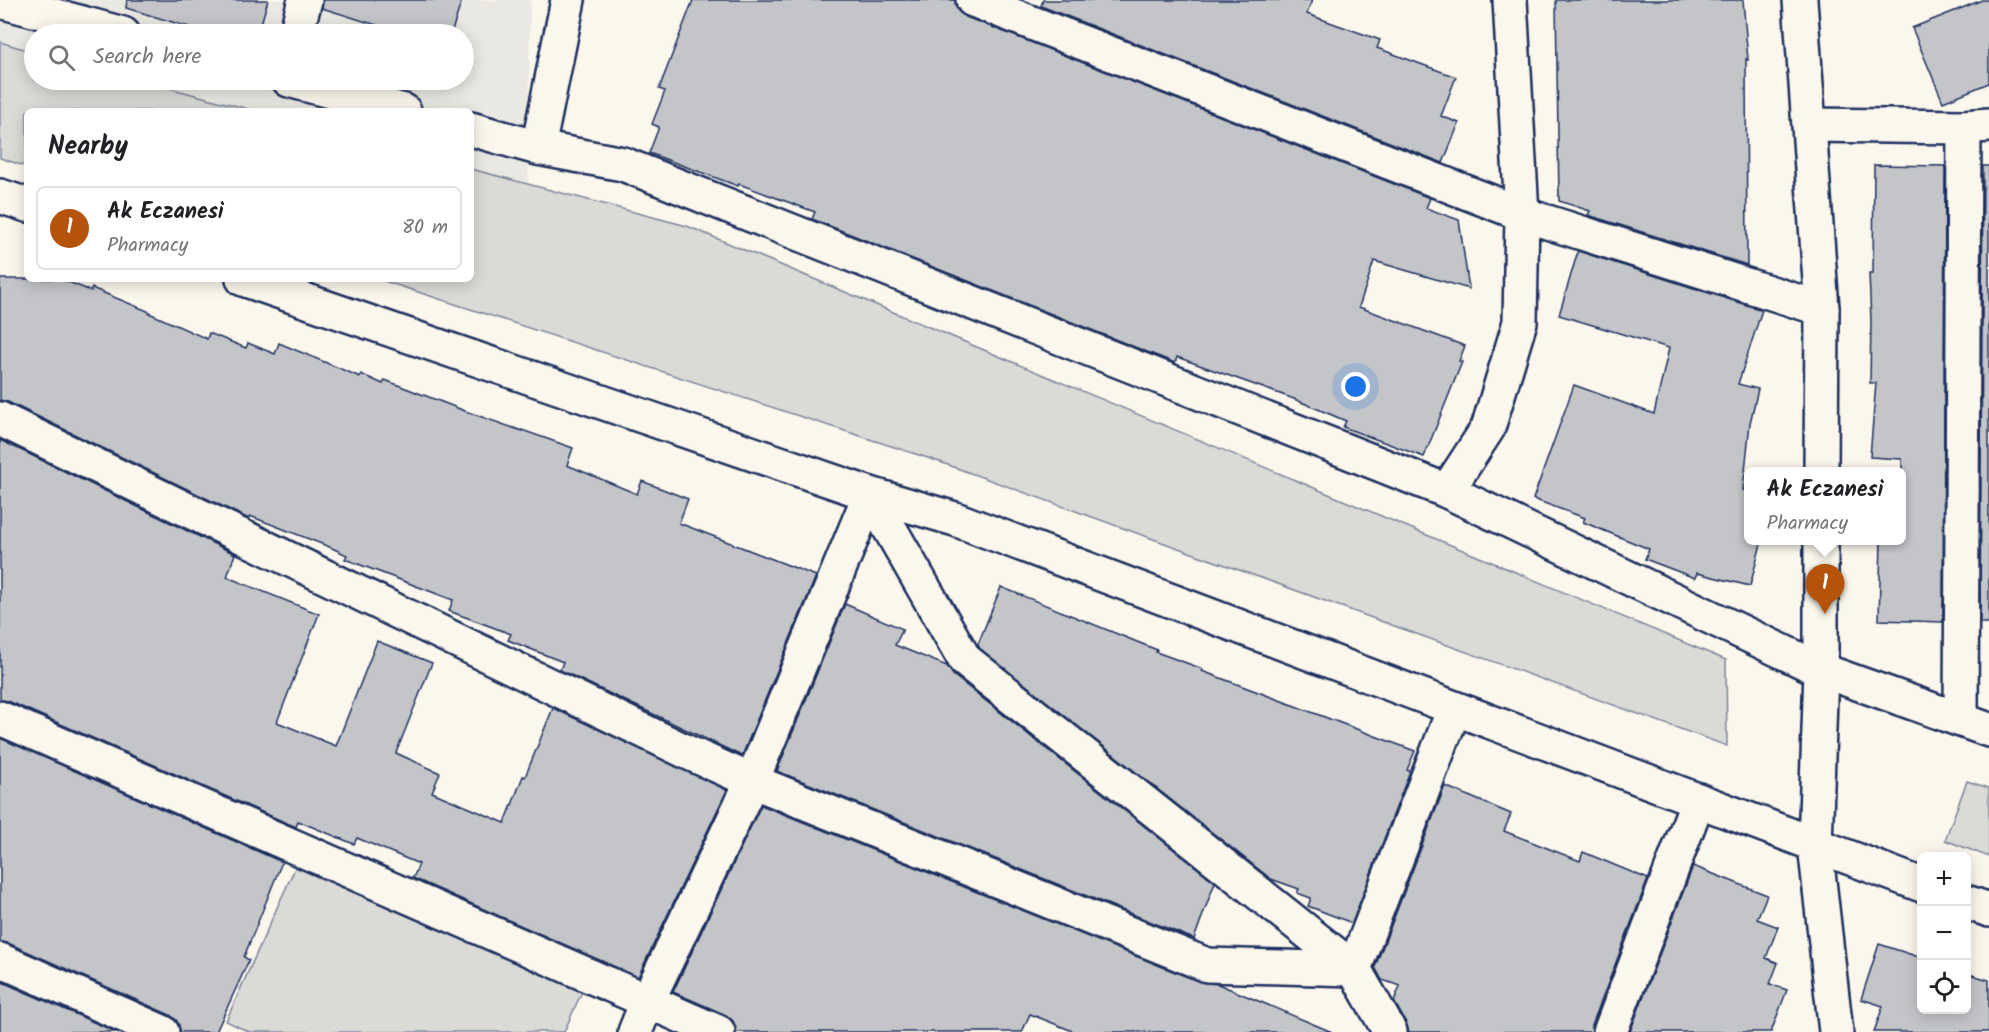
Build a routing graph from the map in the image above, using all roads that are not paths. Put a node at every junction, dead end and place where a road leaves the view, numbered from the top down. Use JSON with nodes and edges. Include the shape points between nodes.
{"nodes":[{"id":1,"x":305,"y":0,"type":"edge"},
{"id":2,"x":568,"y":0,"type":"edge"},
{"id":3,"x":972,"y":0,"type":"edge"},
{"id":4,"x":1510,"y":0,"type":"edge"},
{"id":5,"x":1800,"y":0,"type":"edge"},
{"id":6,"x":0,"y":1,"type":"edge"},
{"id":7,"x":86,"y":24,"type":"edge"},
{"id":8,"x":299,"y":24,"type":"edge"},
{"id":9,"x":326,"y":90,"type":"edge"},
{"id":10,"x":393,"y":108,"type":"edge"},
{"id":11,"x":1981,"y":122,"type":"edge"},
{"id":12,"x":1810,"y":125,"type":"junction"},
{"id":13,"x":474,"y":130,"type":"edge"},
{"id":14,"x":538,"y":148,"type":"junction"},
{"id":15,"x":0,"y":196,"type":"edge"},
{"id":16,"x":24,"y":204,"type":"edge"},
{"id":17,"x":1522,"y":214,"type":"junction"},
{"id":18,"x":252,"y":282,"type":"edge"},
{"id":19,"x":1822,"y":309,"type":"junction"},
{"id":20,"x":0,"y":418,"type":"edge"},
{"id":21,"x":1821,"y":467,"type":"edge"},
{"id":22,"x":1447,"y":491,"type":"junction"},
{"id":23,"x":870,"y":494,"type":"junction"},
{"id":24,"x":1821,"y":545,"type":"edge"},
{"id":25,"x":1821,"y":670,"type":"junction"},
{"id":26,"x":1454,"y":709,"type":"junction"},
{"id":27,"x":0,"y":718,"type":"edge"},
{"id":28,"x":1975,"y":725,"type":"edge"},
{"id":29,"x":752,"y":781,"type":"junction"},
{"id":30,"x":1698,"y":800,"type":"junction"},
{"id":31,"x":1815,"y":845,"type":"junction"},
{"id":32,"x":1917,"y":883,"type":"edge"},
{"id":33,"x":1971,"y":904,"type":"edge"},
{"id":34,"x":1989,"y":910,"type":"edge"},
{"id":35,"x":0,"y":960,"type":"edge"},
{"id":36,"x":1354,"y":969,"type":"junction"},
{"id":37,"x":647,"y":1002,"type":"junction"},
{"id":38,"x":162,"y":1032,"type":"edge"},
{"id":39,"x":635,"y":1032,"type":"edge"},
{"id":40,"x":718,"y":1032,"type":"edge"},
{"id":41,"x":1390,"y":1032,"type":"edge"},
{"id":42,"x":1610,"y":1032,"type":"edge"},
{"id":43,"x":1836,"y":1032,"type":"edge"}],
"edges":[{"from":1,"to":8,"type":"street"},
{"from":2,"to":14,"type":"street"},
{"from":3,"to":17,"type":"street"},
{"from":4,"to":17,"type":"street"},
{"from":5,"to":12,"type":"street"},
{"from":6,"to":7,"type":"street"},
{"from":9,"to":10,"type":"street"},
{"from":11,"to":12,"type":"street"},
{"from":11,"to":28,"type":"street"},
{"from":12,"to":19,"type":"street"},
{"from":13,"to":14,"type":"street"},
{"from":14,"to":22,"type":"street","via":[[623,164]]},
{"from":15,"to":16,"type":"street"},
{"from":17,"to":19,"type":"street"},
{"from":17,"to":22,"type":"street","via":[[1520,322],[1488,428]]},
{"from":18,"to":23,"type":"street"},
{"from":19,"to":21,"type":"street"},
{"from":20,"to":29,"type":"street"},
{"from":22,"to":25,"type":"street"},
{"from":23,"to":26,"type":"street","via":[[955,519]]},
{"from":23,"to":29,"type":"street"},
{"from":23,"to":36,"type":"street","via":[[965,660]]},
{"from":24,"to":25,"type":"street"},
{"from":25,"to":28,"type":"street"},
{"from":25,"to":31,"type":"street"},
{"from":26,"to":30,"type":"street"},
{"from":26,"to":36,"type":"street"},
{"from":27,"to":37,"type":"street"},
{"from":29,"to":36,"type":"street","via":[[1207,965]]},
{"from":29,"to":37,"type":"street"},
{"from":30,"to":31,"type":"street"},
{"from":30,"to":42,"type":"street"},
{"from":31,"to":32,"type":"street"},
{"from":31,"to":43,"type":"street"},
{"from":33,"to":34,"type":"street"},
{"from":35,"to":38,"type":"street"},
{"from":36,"to":41,"type":"street"},
{"from":37,"to":39,"type":"street"},
{"from":37,"to":40,"type":"street"}]}
